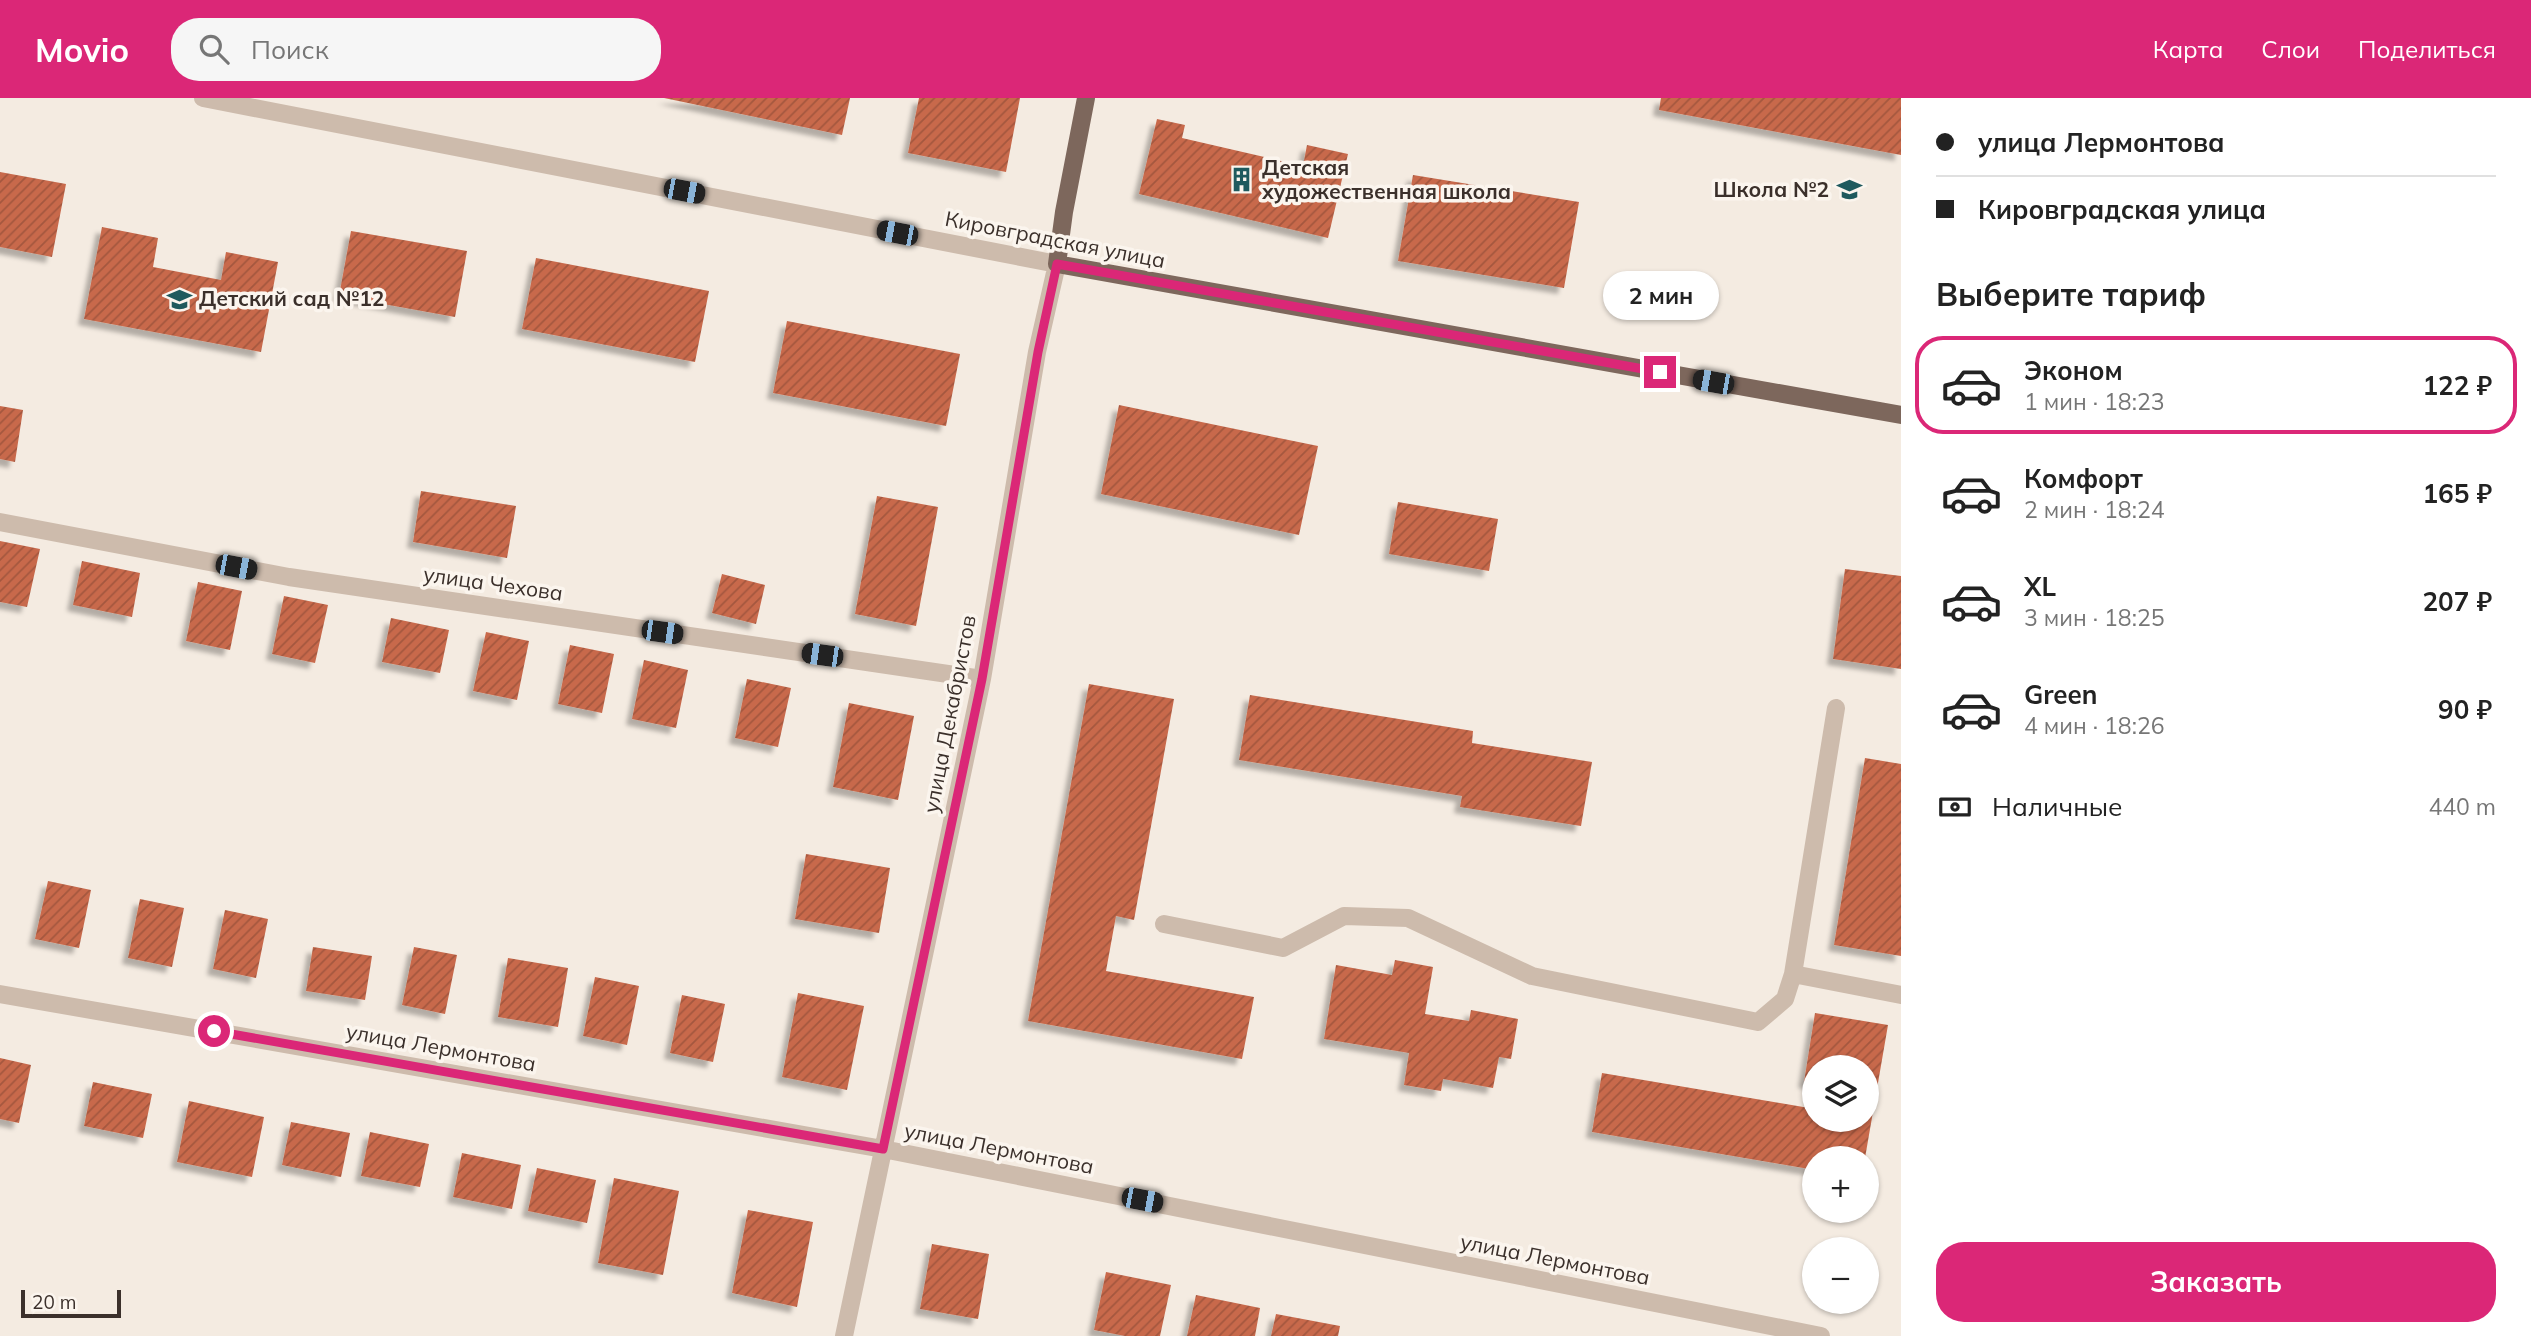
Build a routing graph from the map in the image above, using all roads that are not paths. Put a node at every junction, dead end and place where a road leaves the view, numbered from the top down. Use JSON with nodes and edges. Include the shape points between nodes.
{"nodes":[{"id":1,"x":203,"y":98,"type":"edge"},
{"id":2,"x":1086,"y":98,"type":"edge"},
{"id":3,"x":1057,"y":264,"type":"junction"},
{"id":4,"x":1901,"y":415,"type":"edge"},
{"id":5,"x":0,"y":522,"type":"edge"},
{"id":6,"x":982,"y":679,"type":"junction"},
{"id":7,"x":1836,"y":708,"type":"dead end"},
{"id":8,"x":1164,"y":924,"type":"dead end"},
{"id":9,"x":1793,"y":974,"type":"junction"},
{"id":10,"x":0,"y":994,"type":"edge"},
{"id":11,"x":1901,"y":995,"type":"edge"},
{"id":12,"x":883,"y":1149,"type":"junction"},
{"id":13,"x":844,"y":1336,"type":"edge"},
{"id":14,"x":1821,"y":1336,"type":"edge"}],
"edges":[{"from":1,"to":3,"type":"street","name":"Кировградская улица"},
{"from":2,"to":3,"type":"main road","name":"улица Декабристов"},
{"from":3,"to":4,"type":"main road","name":"Кировградская улица"},
{"from":3,"to":6,"type":"street","name":"улица Декабристов"},
{"from":5,"to":6,"type":"street","name":"улица Чехова","via":[[289,577]]},
{"from":6,"to":12,"type":"street","name":"улица Декабристов"},
{"from":7,"to":9,"type":"street"},
{"from":8,"to":9,"type":"street","via":[[1283,948],[1344,916],[1408,918],[1532,976],[1758,1023],[1785,999]]},
{"from":9,"to":11,"type":"street"},
{"from":10,"to":12,"type":"street","name":"улица Лермонтова"},
{"from":12,"to":13,"type":"street","name":"улица Декабристов"},
{"from":12,"to":14,"type":"street","name":"улица Лермонтова"}]}
